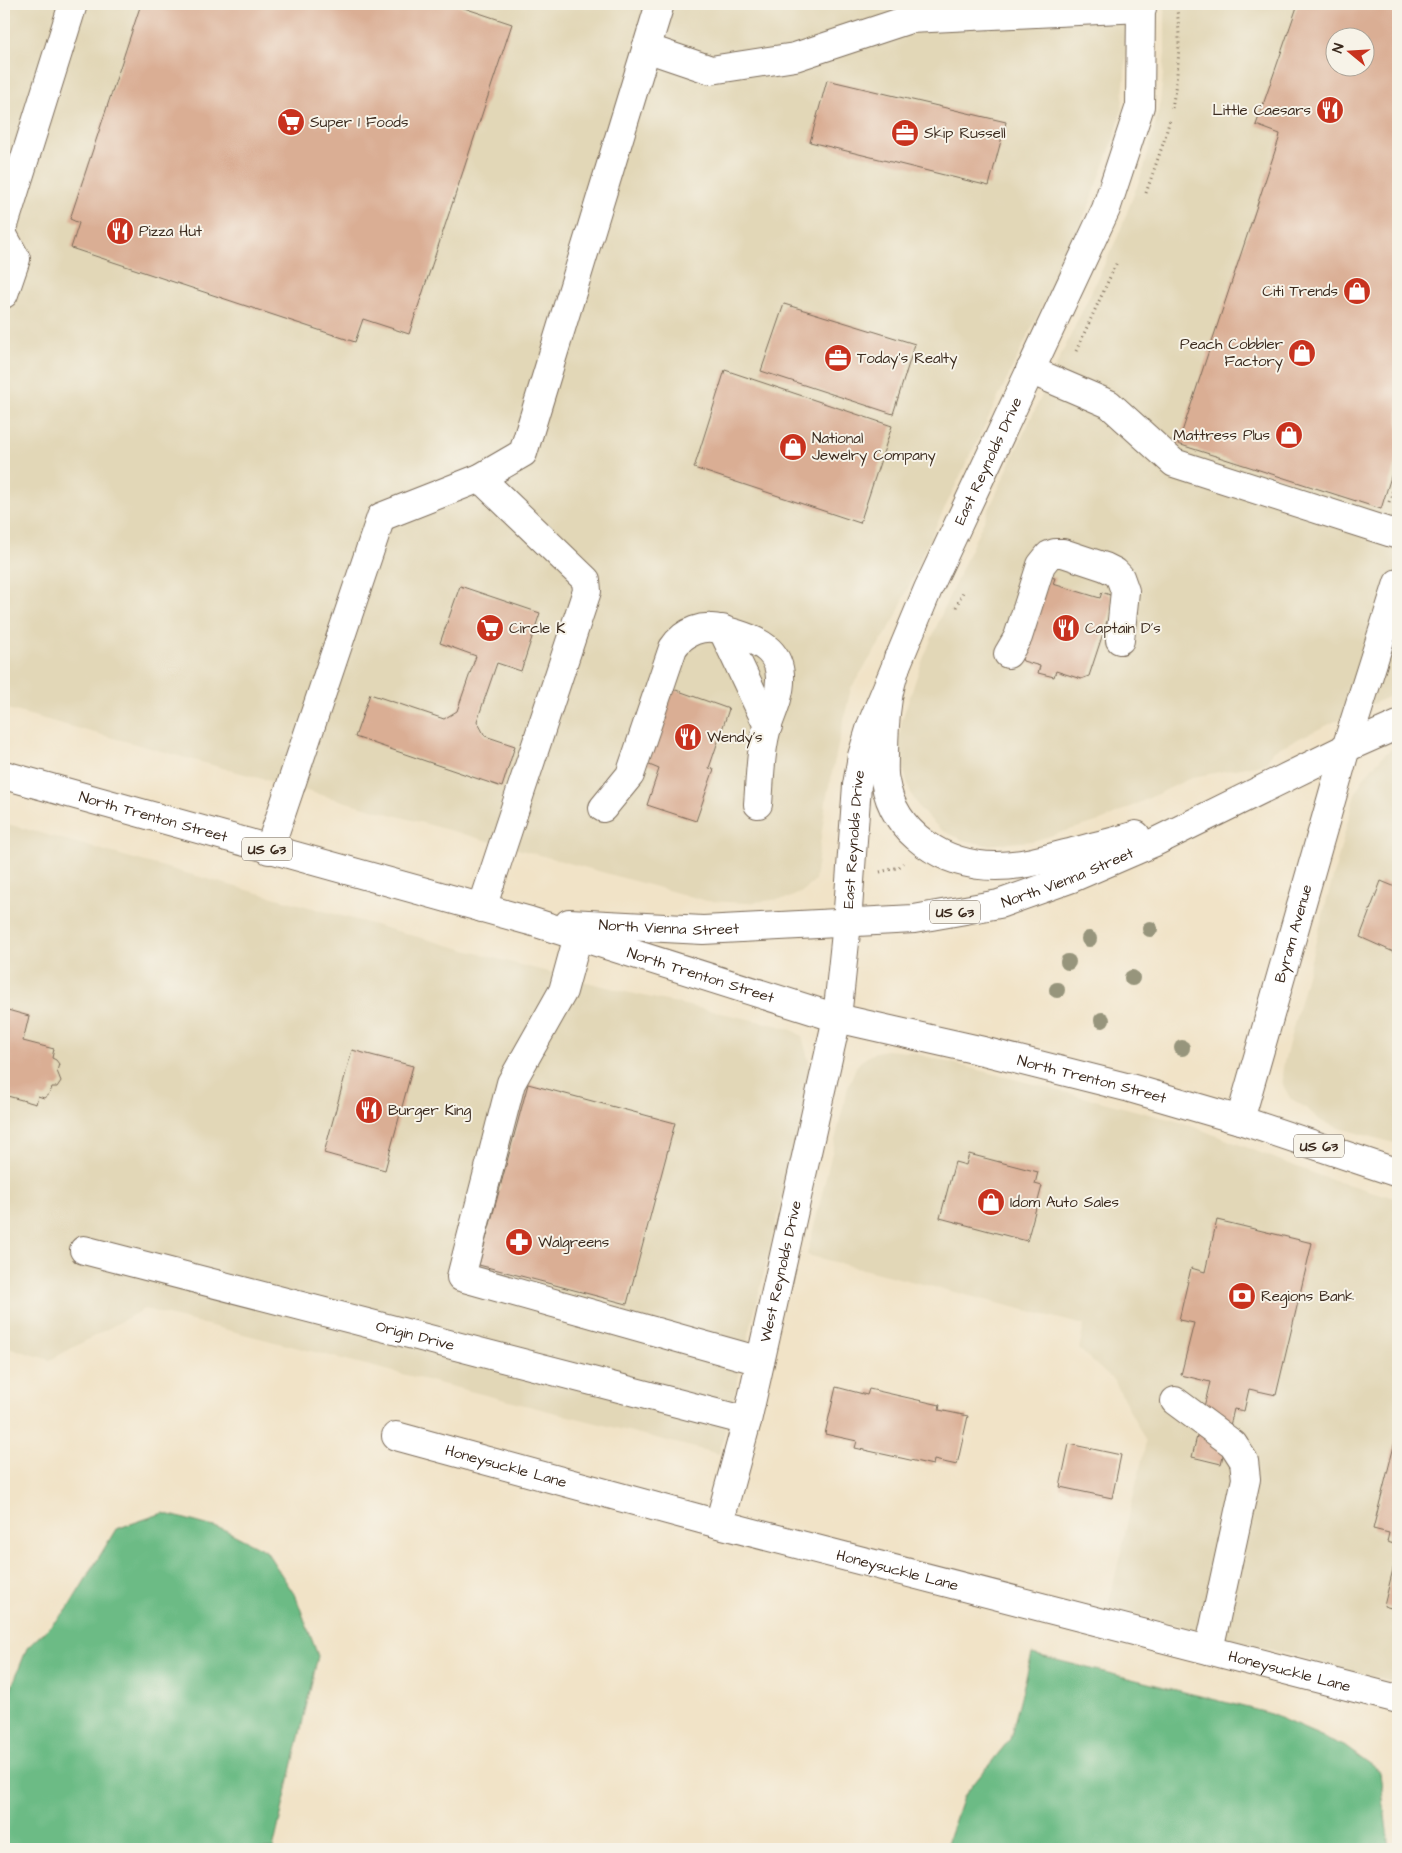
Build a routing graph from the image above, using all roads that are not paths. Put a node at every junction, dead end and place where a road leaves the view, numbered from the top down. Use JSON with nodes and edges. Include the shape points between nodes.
{"nodes":[{"id":1,"x":73,"y":4,"type":"edge"},
{"id":2,"x":658,"y":4,"type":"edge"},
{"id":3,"x":1142,"y":6,"type":"edge"},
{"id":4,"x":646,"y":48,"type":"junction"},
{"id":5,"x":4,"y":225,"type":"edge"},
{"id":6,"x":4,"y":237,"type":"edge"},
{"id":7,"x":4,"y":294,"type":"edge"},
{"id":8,"x":1030,"y":370,"type":"junction"},
{"id":9,"x":480,"y":478,"type":"junction"},
{"id":10,"x":1398,"y":535,"type":"edge"},
{"id":11,"x":1398,"y":583,"type":"edge"},
{"id":12,"x":722,"y":629,"type":"junction"},
{"id":13,"x":1120,"y":640,"type":"dead end"},
{"id":14,"x":1008,"y":654,"type":"dead end"},
{"id":15,"x":898,"y":658,"type":"junction"},
{"id":16,"x":1398,"y":725,"type":"edge"},
{"id":17,"x":768,"y":726,"type":"junction"},
{"id":18,"x":1346,"y":748,"type":"junction"},
{"id":19,"x":4,"y":775,"type":"edge"},
{"id":20,"x":758,"y":804,"type":"dead end"},
{"id":21,"x":1230,"y":805,"type":"junction"},
{"id":22,"x":603,"y":808,"type":"dead end"},
{"id":23,"x":269,"y":850,"type":"junction"},
{"id":24,"x":482,"y":908,"type":"junction"},
{"id":25,"x":530,"y":921,"type":"junction"},
{"id":26,"x":847,"y":923,"type":"junction"},
{"id":27,"x":578,"y":936,"type":"junction"},
{"id":28,"x":837,"y":1018,"type":"junction"},
{"id":29,"x":1240,"y":1120,"type":"junction"},
{"id":30,"x":1398,"y":1173,"type":"edge"},
{"id":31,"x":84,"y":1250,"type":"dead end"},
{"id":32,"x":760,"y":1361,"type":"junction"},
{"id":33,"x":1175,"y":1401,"type":"dead end"},
{"id":34,"x":747,"y":1421,"type":"junction"},
{"id":35,"x":396,"y":1436,"type":"dead end"},
{"id":36,"x":719,"y":1524,"type":"junction"},
{"id":37,"x":1209,"y":1650,"type":"junction"},
{"id":38,"x":1398,"y":1699,"type":"edge"}],
"edges":[{"from":1,"to":5,"type":"main road"},
{"from":2,"to":4,"type":"main road"},
{"from":3,"to":4,"type":"main road","via":[[910,19],[795,57],[711,70]]},
{"from":3,"to":8,"type":"main road","name":"East Reynolds Drive","via":[[1140,106],[1106,208]]},
{"from":4,"to":9,"type":"main road","via":[[522,453]]},
{"from":6,"to":7,"type":"main road","via":[[16,259]]},
{"from":8,"to":10,"type":"main road","via":[[1109,404],[1174,463]]},
{"from":8,"to":15,"type":"main road","name":"East Reynolds Drive"},
{"from":9,"to":23,"type":"main road","via":[[381,517]]},
{"from":9,"to":24,"type":"main road","via":[[586,580],[587,591]]},
{"from":11,"to":18,"type":"main road","name":"Byram Avenue"},
{"from":12,"to":17,"type":"main road"},
{"from":12,"to":17,"type":"main road","via":[[755,640],[774,654],[780,685]]},
{"from":12,"to":22,"type":"main road","via":[[692,631],[679,639],[673,648],[630,775]]},
{"from":13,"to":14,"type":"main road","via":[[1125,591],[1120,577],[1106,567],[1055,553],[1049,555],[1041,566],[1018,637]]},
{"from":15,"to":21,"type":"main road","via":[[888,697],[884,735],[885,780],[898,815],[916,836],[944,856],[995,866],[1036,862],[1129,838]]},
{"from":15,"to":26,"type":"main road","name":"East Reynolds Drive","via":[[870,726],[862,756]]},
{"from":16,"to":18,"type":"main road","name":"North Vienna Street","number":"US 63"},
{"from":17,"to":20,"type":"main road"},
{"from":18,"to":21,"type":"main road","name":"North Vienna Street","number":"US 63"},
{"from":18,"to":29,"type":"main road","name":"Byram Avenue"},
{"from":19,"to":23,"type":"main road","name":"North Trenton Street","number":"US 63"},
{"from":21,"to":26,"type":"main road","name":"North Vienna Street","number":"US 63","via":[[1154,843],[1072,878],[999,904],[914,919]]},
{"from":23,"to":24,"type":"main road","name":"North Trenton Street","number":"US 63"},
{"from":24,"to":25,"type":"main road","name":"North Trenton Street","number":"US 63"},
{"from":25,"to":26,"type":"main road","name":"North Vienna Street","number":"US 63","via":[[703,930]]},
{"from":25,"to":27,"type":"main road","name":"North Trenton Street","number":"US 63"},
{"from":26,"to":28,"type":"main road","name":"East Reynolds Drive"},
{"from":27,"to":28,"type":"main road","name":"North Trenton Street","number":"US 63"},
{"from":27,"to":32,"type":"main road","via":[[563,991],[511,1084],[460,1277]]},
{"from":28,"to":29,"type":"main road","name":"North Trenton Street","number":"US 63","via":[[1130,1088]]},
{"from":28,"to":32,"type":"main road","name":"West Reynolds Drive"},
{"from":29,"to":30,"type":"main road","name":"North Trenton Street","number":"US 63"},
{"from":31,"to":34,"type":"main road","name":"Origin Drive"},
{"from":32,"to":34,"type":"main road","name":"West Reynolds Drive"},
{"from":33,"to":37,"type":"main road","via":[[1232,1444],[1244,1462],[1246,1479]]},
{"from":34,"to":36,"type":"main road","name":"West Reynolds Drive"},
{"from":35,"to":36,"type":"main road","name":"Honeysuckle Lane"},
{"from":36,"to":37,"type":"main road","name":"Honeysuckle Lane"},
{"from":37,"to":38,"type":"main road","name":"Honeysuckle Lane"}]}
